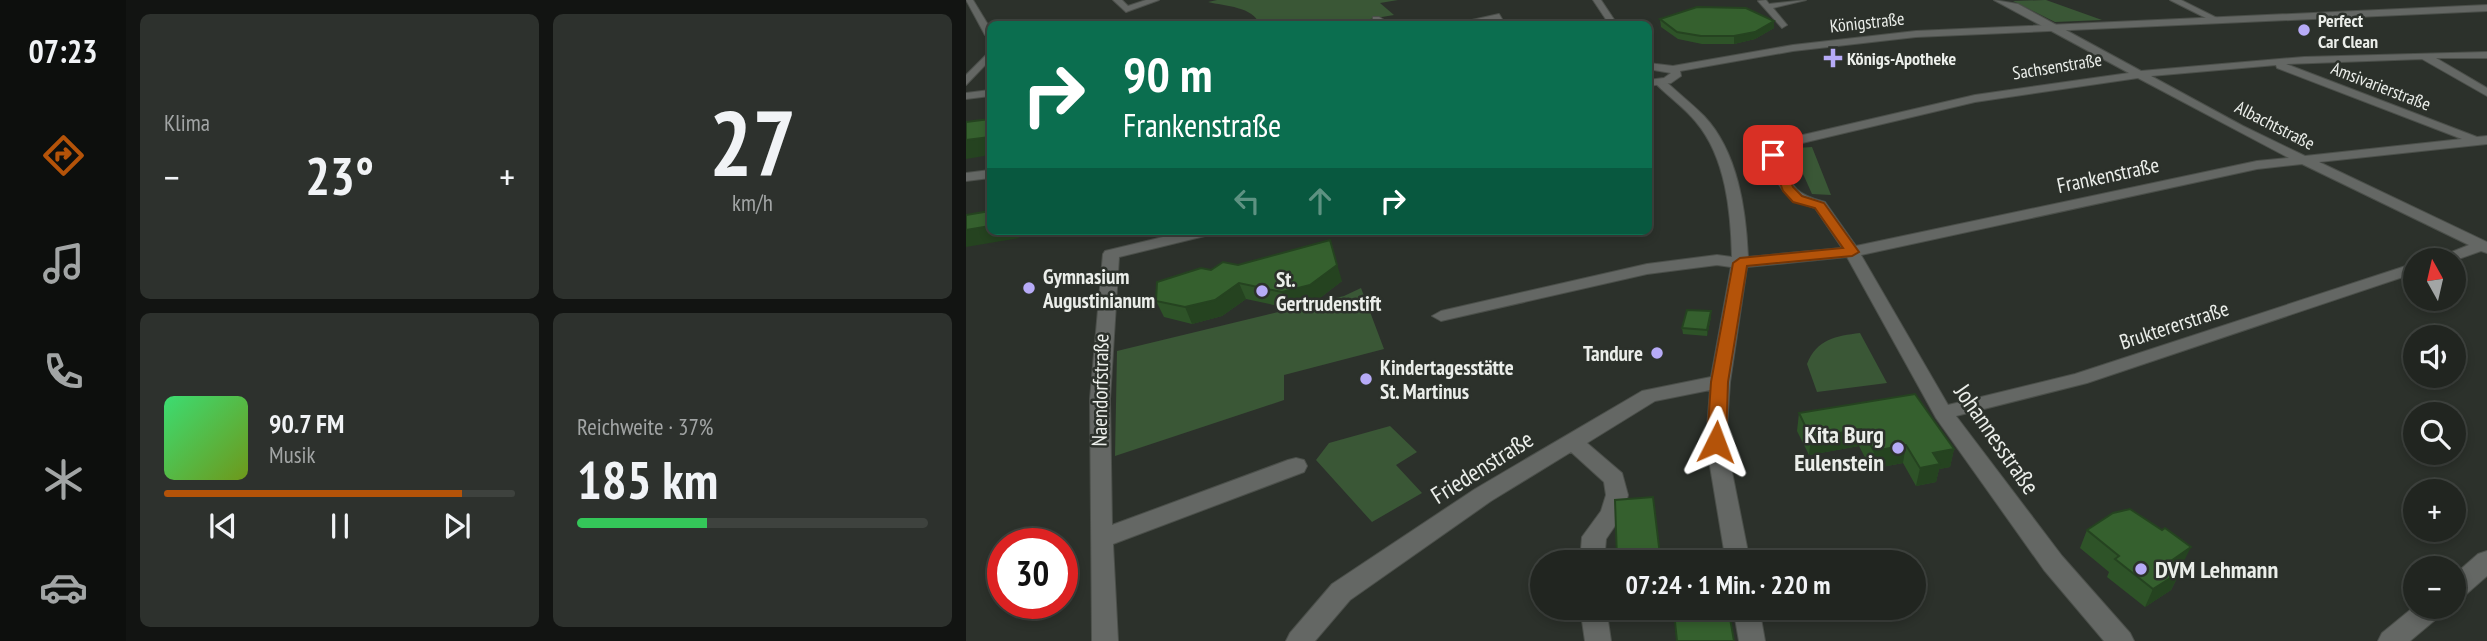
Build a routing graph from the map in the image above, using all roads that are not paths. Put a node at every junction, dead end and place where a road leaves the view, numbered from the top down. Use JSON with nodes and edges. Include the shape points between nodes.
{"nodes":[{"id":1,"x":969,"y":0,"type":"edge"},
{"id":2,"x":1117,"y":0,"type":"edge"},
{"id":3,"x":1155,"y":0,"type":"edge"},
{"id":4,"x":1802,"y":0,"type":"edge"},
{"id":5,"x":1998,"y":0,"type":"edge"},
{"id":6,"x":2174,"y":0,"type":"edge"},
{"id":7,"x":1598,"y":2,"type":"edge"},
{"id":8,"x":1764,"y":3,"type":"edge"},
{"id":9,"x":2487,"y":8,"type":"edge"},
{"id":10,"x":1499,"y":17,"type":"dead end"},
{"id":11,"x":1377,"y":19,"type":"dead end"},
{"id":12,"x":2215,"y":19,"type":"junction"},
{"id":13,"x":1381,"y":21,"type":"edge"},
{"id":14,"x":1476,"y":21,"type":"edge"},
{"id":15,"x":1601,"y":21,"type":"edge"},
{"id":16,"x":1611,"y":21,"type":"edge"},
{"id":17,"x":1782,"y":25,"type":"dead end"},
{"id":18,"x":2050,"y":27,"type":"junction"},
{"id":19,"x":987,"y":30,"type":"edge"},
{"id":20,"x":2487,"y":55,"type":"edge"},
{"id":21,"x":2425,"y":56,"type":"junction"},
{"id":22,"x":987,"y":58,"type":"edge"},
{"id":23,"x":2273,"y":63,"type":"junction"},
{"id":24,"x":1652,"y":66,"type":"edge"},
{"id":25,"x":1673,"y":69,"type":"junction"},
{"id":26,"x":2135,"y":74,"type":"junction"},
{"id":27,"x":966,"y":82,"type":"edge"},
{"id":28,"x":1654,"y":82,"type":"edge"},
{"id":29,"x":987,"y":93,"type":"edge"},
{"id":30,"x":2487,"y":93,"type":"edge"},
{"id":31,"x":966,"y":96,"type":"edge"},
{"id":32,"x":2484,"y":141,"type":"edge"},
{"id":33,"x":2299,"y":159,"type":"junction"},
{"id":34,"x":987,"y":174,"type":"edge"},
{"id":35,"x":966,"y":177,"type":"edge"},
{"id":36,"x":1188,"y":235,"type":"edge"},
{"id":37,"x":2484,"y":247,"type":"edge"},
{"id":38,"x":1852,"y":252,"type":"junction"},
{"id":39,"x":2466,"y":252,"type":"edge"},
{"id":40,"x":1740,"y":263,"type":"junction"},
{"id":41,"x":2403,"y":272,"type":"edge"},
{"id":42,"x":1441,"y":316,"type":"dead end"},
{"id":43,"x":1720,"y":382,"type":"junction"},
{"id":44,"x":1943,"y":413,"type":"junction"},
{"id":45,"x":1572,"y":441,"type":"junction"},
{"id":46,"x":1296,"y":467,"type":"dead end"},
{"id":47,"x":1101,"y":539,"type":"junction"},
{"id":48,"x":1593,"y":550,"type":"edge"},
{"id":49,"x":1736,"y":550,"type":"edge"},
{"id":50,"x":2487,"y":561,"type":"edge"},
{"id":51,"x":2466,"y":579,"type":"edge"},
{"id":52,"x":2418,"y":619,"type":"edge"},
{"id":53,"x":1595,"y":620,"type":"edge"},
{"id":54,"x":1748,"y":620,"type":"edge"},
{"id":55,"x":1105,"y":641,"type":"edge"},
{"id":56,"x":1299,"y":641,"type":"edge"},
{"id":57,"x":1598,"y":641,"type":"edge"},
{"id":58,"x":1752,"y":641,"type":"edge"},
{"id":59,"x":2121,"y":641,"type":"edge"},
{"id":60,"x":2391,"y":641,"type":"edge"}],
"edges":[{"from":1,"to":19,"type":"street"},
{"from":2,"to":3,"type":"street","via":[[1126,9]]},
{"from":4,"to":8,"type":"street"},
{"from":5,"to":18,"type":"street","name":"Albachtstraße"},
{"from":6,"to":12,"type":"street"},
{"from":7,"to":15,"type":"street"},
{"from":7,"to":16,"type":"street"},
{"from":8,"to":17,"type":"street"},
{"from":9,"to":12,"type":"street","name":"Königstraße"},
{"from":10,"to":14,"type":"street"},
{"from":11,"to":13,"type":"street"},
{"from":12,"to":18,"type":"street","name":"Königstraße"},
{"from":18,"to":25,"type":"street","name":"Königstraße","via":[[1862,39]]},
{"from":18,"to":26,"type":"street","name":"Albachtstraße"},
{"from":20,"to":21,"type":"street","name":"Sachsenstraße"},
{"from":21,"to":23,"type":"street","name":"Sachsenstraße"},
{"from":21,"to":30,"type":"street"},
{"from":22,"to":27,"type":"street"},
{"from":23,"to":26,"type":"street","name":"Sachsenstraße"},
{"from":23,"to":32,"type":"street","name":"Amsivarierstraße"},
{"from":24,"to":25,"type":"street","name":"Königstraße"},
{"from":25,"to":28,"type":"street","via":[[1675,76]]},
{"from":26,"to":33,"type":"street","name":"Albachtstraße"},
{"from":26,"to":38,"type":"street","name":"Sachsenstraße","via":[[1997,94],[1780,147],[1773,155],[1787,188],[1798,199],[1820,205]]},
{"from":28,"to":40,"type":"street","via":[[1702,120],[1723,157],[1739,228]]},
{"from":29,"to":31,"type":"street"},
{"from":32,"to":33,"type":"street","name":"Frankenstraße"},
{"from":33,"to":37,"type":"street","name":"Albachtstraße"},
{"from":33,"to":38,"type":"street","name":"Frankenstraße"},
{"from":34,"to":35,"type":"street"},
{"from":36,"to":47,"type":"street","name":"Naendorfstraße","via":[[1111,254],[1102,321]]},
{"from":37,"to":39,"type":"street"},
{"from":38,"to":40,"type":"street","name":"Frankenstraße"},
{"from":38,"to":44,"type":"street","name":"Johannesstraße"},
{"from":40,"to":42,"type":"street","name":"Frankenstraße","via":[[1717,260],[1647,269]]},
{"from":40,"to":43,"type":"street"},
{"from":41,"to":44,"type":"street","name":"Bruktererstraße","via":[[2080,379]]},
{"from":43,"to":45,"type":"street","name":"Friedenstraße","via":[[1649,396]]},
{"from":43,"to":49,"type":"street","via":[[1716,442]]},
{"from":44,"to":59,"type":"street","name":"Johannesstraße","via":[[2053,563]]},
{"from":45,"to":48,"type":"street","via":[[1615,478],[1617,495],[1611,514],[1594,537]]},
{"from":45,"to":56,"type":"street","name":"Friedenstraße","via":[[1341,592]]},
{"from":46,"to":47,"type":"street"},
{"from":47,"to":55,"type":"street","name":"Naendorfstraße"},
{"from":50,"to":51,"type":"street"},
{"from":52,"to":60,"type":"street"},
{"from":53,"to":57,"type":"street"},
{"from":54,"to":58,"type":"street"}]}
